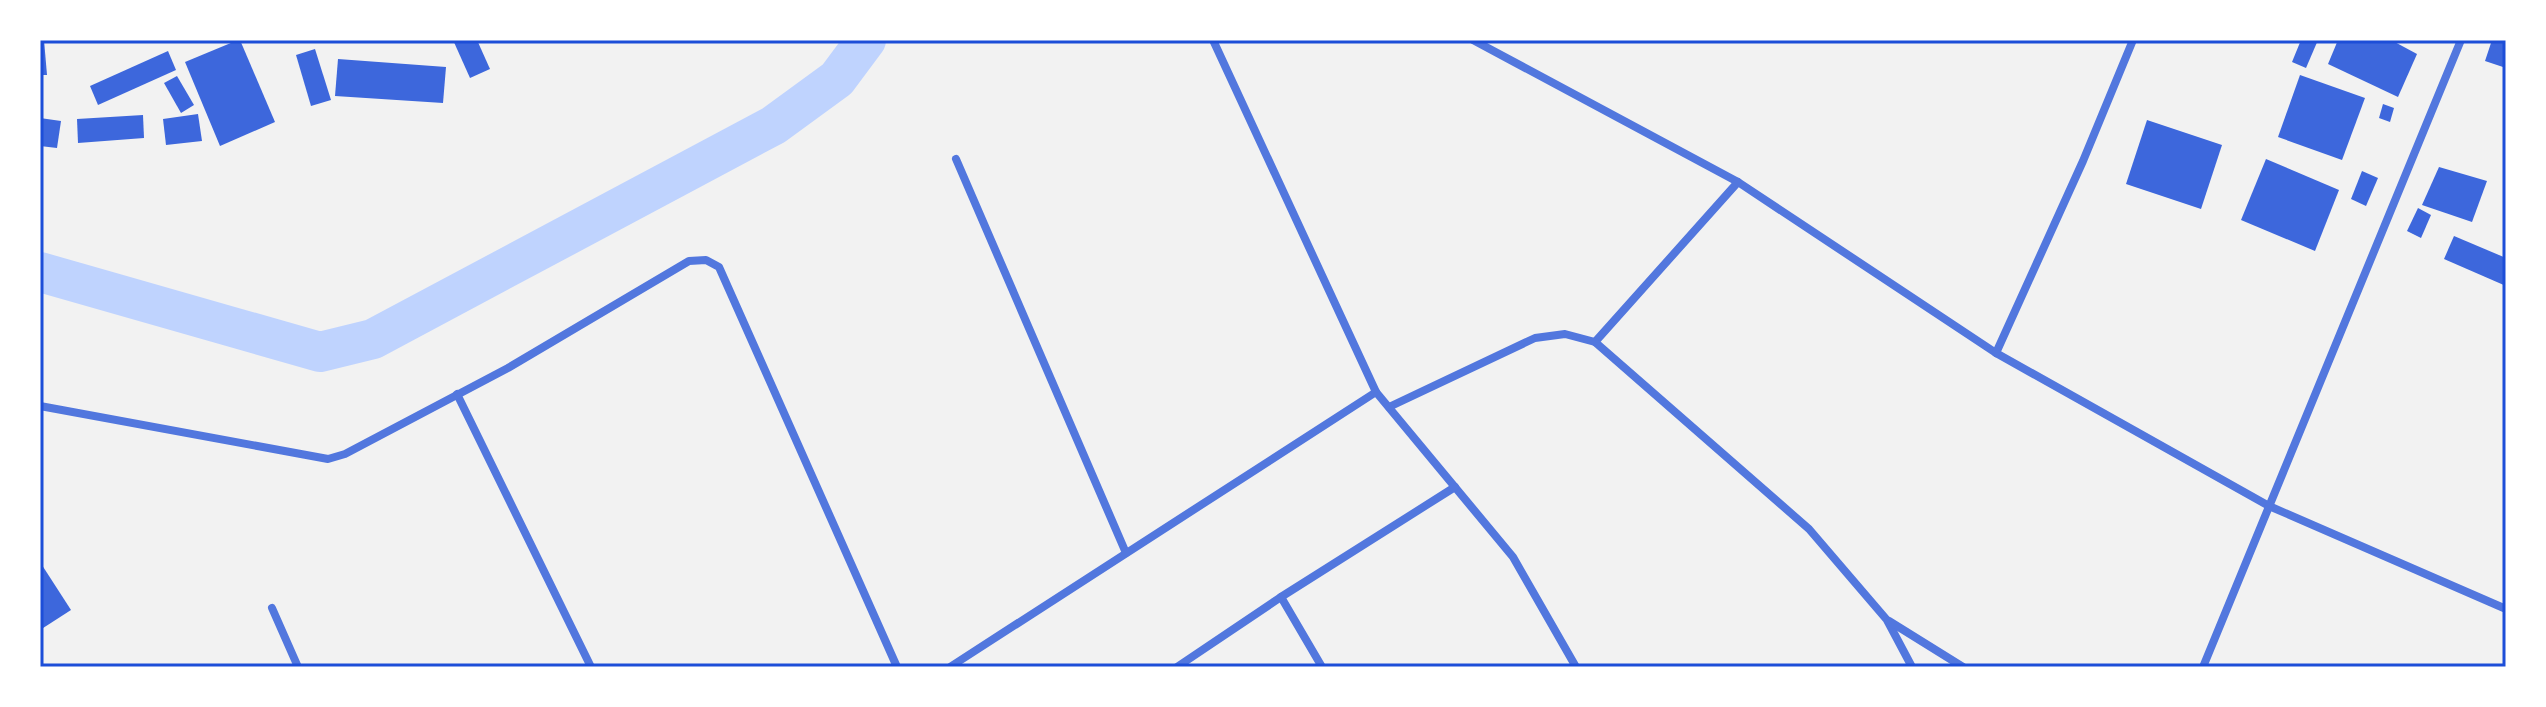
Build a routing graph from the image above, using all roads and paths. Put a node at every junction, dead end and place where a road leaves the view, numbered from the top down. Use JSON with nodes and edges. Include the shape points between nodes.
{"nodes":[{"id":1,"x":1213,"y":40,"type":"edge"},
{"id":2,"x":1473,"y":40,"type":"edge"},
{"id":3,"x":2133,"y":40,"type":"edge"},
{"id":4,"x":2461,"y":40,"type":"edge"},
{"id":5,"x":956,"y":159,"type":"dead end"},
{"id":6,"x":1738,"y":182,"type":"junction"},
{"id":7,"x":1595,"y":342,"type":"junction"},
{"id":8,"x":1996,"y":353,"type":"junction"},
{"id":9,"x":1376,"y":392,"type":"junction"},
{"id":10,"x":457,"y":394,"type":"junction"},
{"id":11,"x":40,"y":406,"type":"edge"},
{"id":12,"x":1389,"y":407,"type":"junction"},
{"id":13,"x":1455,"y":487,"type":"junction"},
{"id":14,"x":2269,"y":506,"type":"junction"},
{"id":15,"x":1126,"y":553,"type":"junction"},
{"id":16,"x":1281,"y":597,"type":"junction"},
{"id":17,"x":272,"y":608,"type":"dead end"},
{"id":18,"x":2506,"y":609,"type":"edge"},
{"id":19,"x":1887,"y":620,"type":"junction"},
{"id":20,"x":1188,"y":664,"type":"edge"},
{"id":21,"x":298,"y":667,"type":"edge"},
{"id":22,"x":591,"y":667,"type":"edge"},
{"id":23,"x":897,"y":667,"type":"edge"},
{"id":24,"x":950,"y":667,"type":"edge"},
{"id":25,"x":1177,"y":667,"type":"edge"},
{"id":26,"x":1322,"y":667,"type":"edge"},
{"id":27,"x":1576,"y":667,"type":"edge"},
{"id":28,"x":1912,"y":667,"type":"edge"},
{"id":29,"x":1963,"y":667,"type":"edge"},
{"id":30,"x":2203,"y":667,"type":"edge"}],
"edges":[{"from":1,"to":9,"type":"street"},
{"from":2,"to":6,"type":"street"},
{"from":3,"to":8,"type":"street"},
{"from":4,"to":14,"type":"street"},
{"from":5,"to":15,"type":"street"},
{"from":6,"to":7,"type":"street"},
{"from":6,"to":8,"type":"street"},
{"from":7,"to":12,"type":"street","via":[[1565,334],[1535,338]]},
{"from":7,"to":19,"type":"street","via":[[1809,529]]},
{"from":8,"to":14,"type":"street"},
{"from":9,"to":12,"type":"street"},
{"from":9,"to":15,"type":"street"},
{"from":10,"to":11,"type":"street","via":[[328,459]]},
{"from":10,"to":22,"type":"street"},
{"from":10,"to":23,"type":"street","via":[[689,261],[706,260],[719,267]]},
{"from":12,"to":13,"type":"street"},
{"from":13,"to":16,"type":"street"},
{"from":13,"to":27,"type":"street","via":[[1513,557]]},
{"from":14,"to":18,"type":"street"},
{"from":14,"to":30,"type":"street"},
{"from":15,"to":24,"type":"street"},
{"from":16,"to":20,"type":"street"},
{"from":16,"to":26,"type":"street"},
{"from":17,"to":21,"type":"street"},
{"from":19,"to":28,"type":"street"},
{"from":19,"to":29,"type":"street"},
{"from":20,"to":25,"type":"street"}]}
